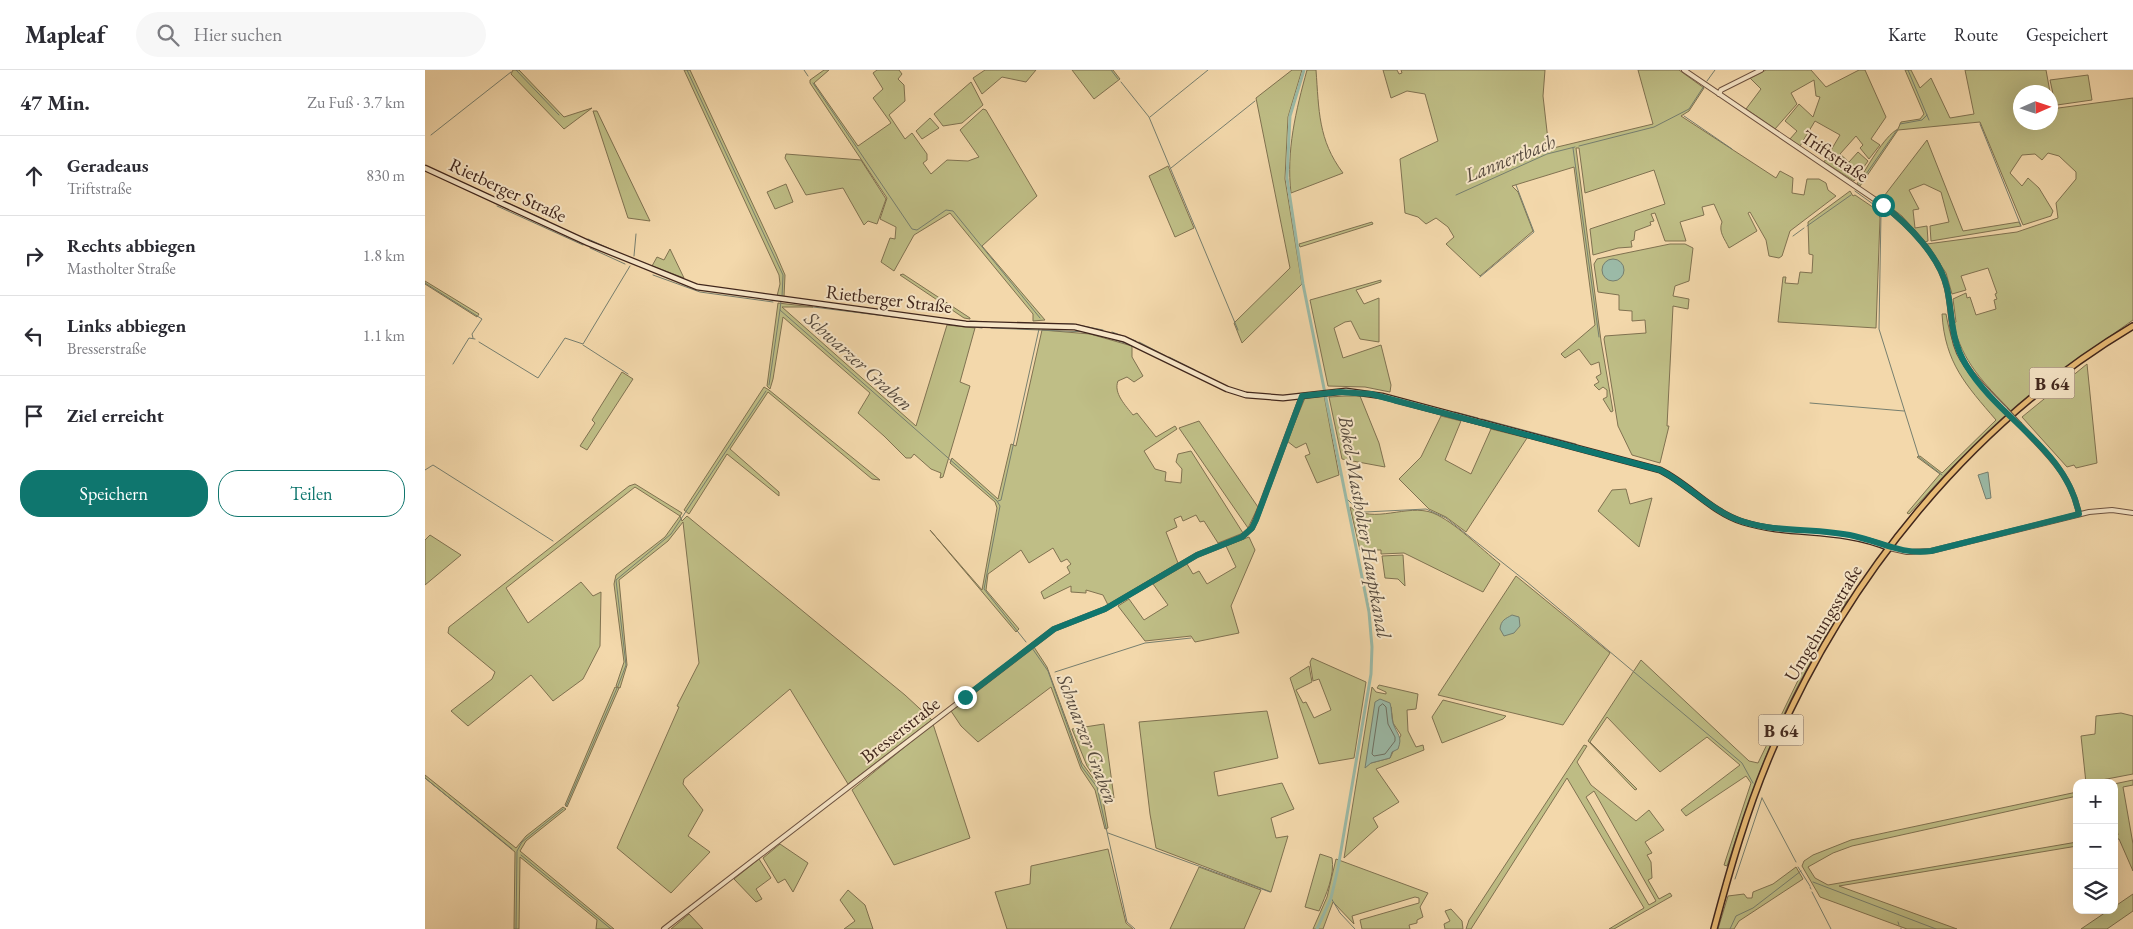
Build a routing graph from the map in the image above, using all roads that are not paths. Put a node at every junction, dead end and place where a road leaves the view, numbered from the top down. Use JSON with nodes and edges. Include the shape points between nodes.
{"nodes":[{"id":1,"x":1684,"y":70,"type":"edge"},
{"id":2,"x":1761,"y":70,"type":"edge"},
{"id":3,"x":1719,"y":94,"type":"junction"},
{"id":4,"x":425,"y":168,"type":"edge"},
{"id":5,"x":2133,"y":326,"type":"edge"},
{"id":6,"x":1302,"y":396,"type":"junction"},
{"id":7,"x":2133,"y":513,"type":"edge"},
{"id":8,"x":2079,"y":514,"type":"junction"},
{"id":9,"x":1889,"y":548,"type":"junction"},
{"id":10,"x":664,"y":929,"type":"edge"},
{"id":11,"x":1714,"y":929,"type":"edge"}],
"edges":[{"from":1,"to":3,"type":"street","name":"Triftstraße"},
{"from":2,"to":3,"type":"street"},
{"from":3,"to":8,"type":"street","name":"Triftstraße","bridge":true,"via":[[1883,205],[1911,229],[1945,281],[1951,327],[1960,355],[1974,377],[2063,471],[2074,493]]},
{"from":4,"to":6,"type":"main road","name":"Rietberger Straße","via":[[588,243],[697,288],[966,324],[1091,330],[1137,344],[1238,392],[1267,398]]},
{"from":5,"to":9,"type":"main road","name":"Umgehungsstraße","number":"B 64","via":[[2074,366],[1992,434],[1940,486]]},
{"from":6,"to":9,"type":"main road","name":"Rietberger Straße","via":[[1330,392],[1376,395],[1635,462],[1671,476],[1718,510],[1743,522],[1854,536]]},
{"from":6,"to":10,"type":"street","name":"Bresserstraße","via":[[1256,520],[1247,533],[1197,555],[1105,609],[1062,624]]},
{"from":7,"to":8,"type":"street","via":[[2104,510]]},
{"from":8,"to":9,"type":"street","via":[[1931,551],[1907,552]]},
{"from":9,"to":11,"type":"main road","name":"Umgehungsstraße","number":"B 64","via":[[1840,618],[1788,714],[1756,790]]}]}
